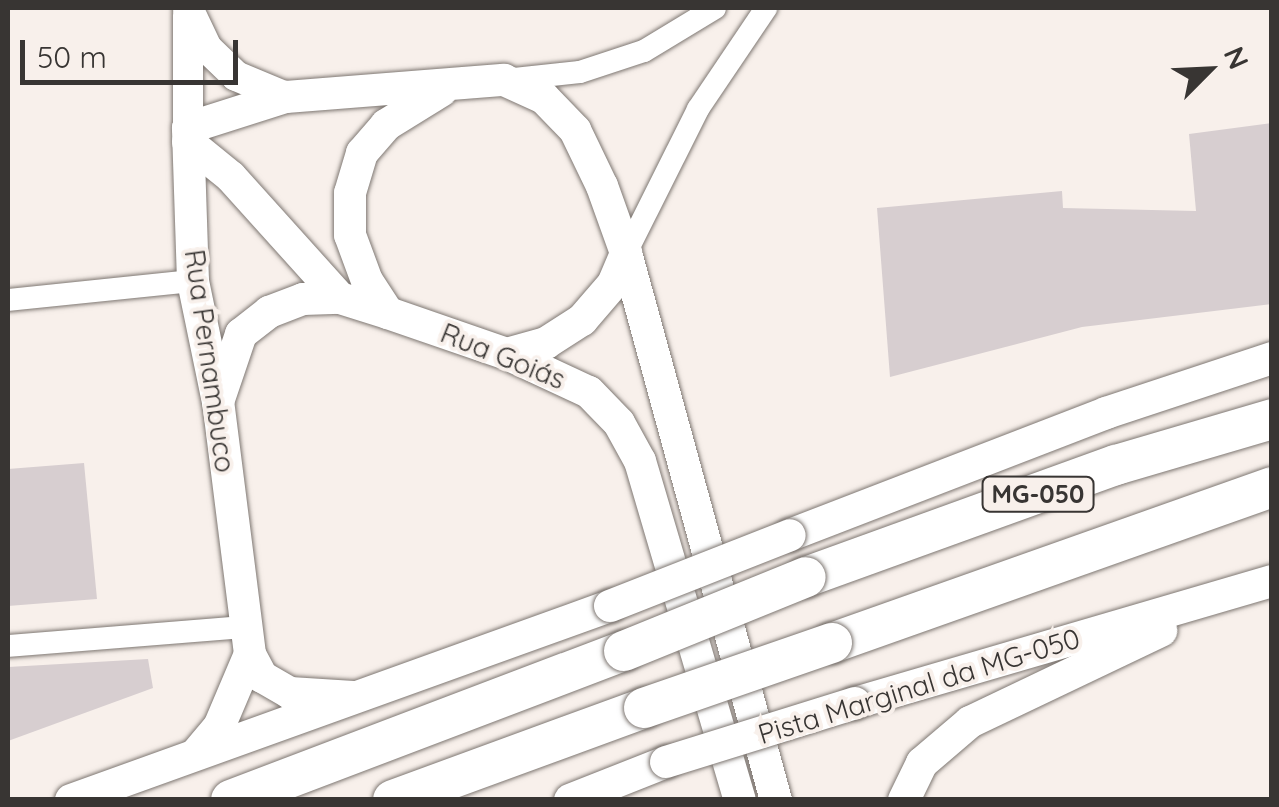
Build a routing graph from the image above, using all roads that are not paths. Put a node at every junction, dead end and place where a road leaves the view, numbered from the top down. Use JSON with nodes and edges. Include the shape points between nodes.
{"nodes":[{"id":1,"x":188,"y":8,"type":"edge"},
{"id":2,"x":715,"y":8,"type":"edge"},
{"id":3,"x":766,"y":8,"type":"edge"},
{"id":4,"x":504,"y":80,"type":"junction"},
{"id":5,"x":470,"y":83,"type":"junction"},
{"id":6,"x":286,"y":97,"type":"junction"},
{"id":7,"x":188,"y":135,"type":"junction"},
{"id":8,"x":626,"y":253,"type":"junction"},
{"id":9,"x":193,"y":281,"type":"junction"},
{"id":10,"x":340,"y":298,"type":"junction"},
{"id":11,"x":8,"y":300,"type":"edge"},
{"id":12,"x":388,"y":313,"type":"junction"},
{"id":13,"x":507,"y":354,"type":"junction"},
{"id":14,"x":1272,"y":358,"type":"edge"},
{"id":15,"x":218,"y":402,"type":"junction"},
{"id":16,"x":1272,"y":419,"type":"edge"},
{"id":17,"x":1272,"y":487,"type":"edge"},
{"id":18,"x":1262,"y":584,"type":"edge"},
{"id":19,"x":247,"y":640,"type":"junction"},
{"id":20,"x":8,"y":646,"type":"edge"},
{"id":21,"x":353,"y":697,"type":"junction"},
{"id":22,"x":194,"y":756,"type":"junction"},
{"id":23,"x":71,"y":800,"type":"edge"},
{"id":24,"x":231,"y":800,"type":"edge"},
{"id":25,"x":392,"y":800,"type":"edge"},
{"id":26,"x":570,"y":800,"type":"edge"},
{"id":27,"x":740,"y":800,"type":"edge"},
{"id":28,"x":776,"y":800,"type":"edge"},
{"id":29,"x":904,"y":800,"type":"edge"}],
"edges":[{"from":1,"to":6,"type":"street","via":[[207,48],[236,76]]},
{"from":1,"to":7,"type":"street","name":"Rua Pernambuco"},
{"from":2,"to":4,"type":"street","via":[[644,51],[580,72]]},
{"from":3,"to":8,"type":"street","via":[[698,109]]},
{"from":4,"to":5,"type":"main road"},
{"from":4,"to":8,"type":"main road","via":[[544,98],[576,130]]},
{"from":5,"to":6,"type":"main road"},
{"from":5,"to":12,"type":"main road","via":[[408,108],[362,153],[350,193],[350,235]]},
{"from":6,"to":7,"type":"main road"},
{"from":7,"to":9,"type":"main road","name":"Rua Pernambuco"},
{"from":7,"to":10,"type":"main road"},
{"from":8,"to":13,"type":"main road","via":[[613,284],[582,320],[546,342]]},
{"from":8,"to":28,"type":"main road"},
{"from":9,"to":11,"type":"street"},
{"from":9,"to":15,"type":"main road","name":"Rua Pernambuco"},
{"from":10,"to":12,"type":"main road","name":"Rua Goiás"},
{"from":10,"to":15,"type":"main road","name":"Rua Goiás","via":[[303,299],[269,312],[241,334]]},
{"from":12,"to":13,"type":"main road","name":"Rua Goiás"},
{"from":13,"to":27,"type":"main road","name":"Rua Goiás","via":[[589,392],[619,423],[640,462]]},
{"from":14,"to":21,"type":"main road","bridge":true,"via":[[1106,413],[610,606]]},
{"from":15,"to":19,"type":"main road","name":"Rua Pernambuco"},
{"from":16,"to":24,"type":"highway","number":"MG-050","bridge":true,"via":[[1116,465],[806,577]]},
{"from":17,"to":25,"type":"highway","number":"MG-050","bridge":true},
{"from":18,"to":26,"type":"main road","name":"Pista Marginal da MG-050","bridge":true,"via":[[856,702]]},
{"from":18,"to":29,"type":"main road","via":[[970,722],[922,763]]},
{"from":19,"to":20,"type":"street"},
{"from":19,"to":21,"type":"main road","via":[[262,678],[290,693]]},
{"from":19,"to":22,"type":"main road","name":"Rua Pernambuco","via":[[219,728]]},
{"from":21,"to":22,"type":"main road"},
{"from":22,"to":23,"type":"main road"}]}
